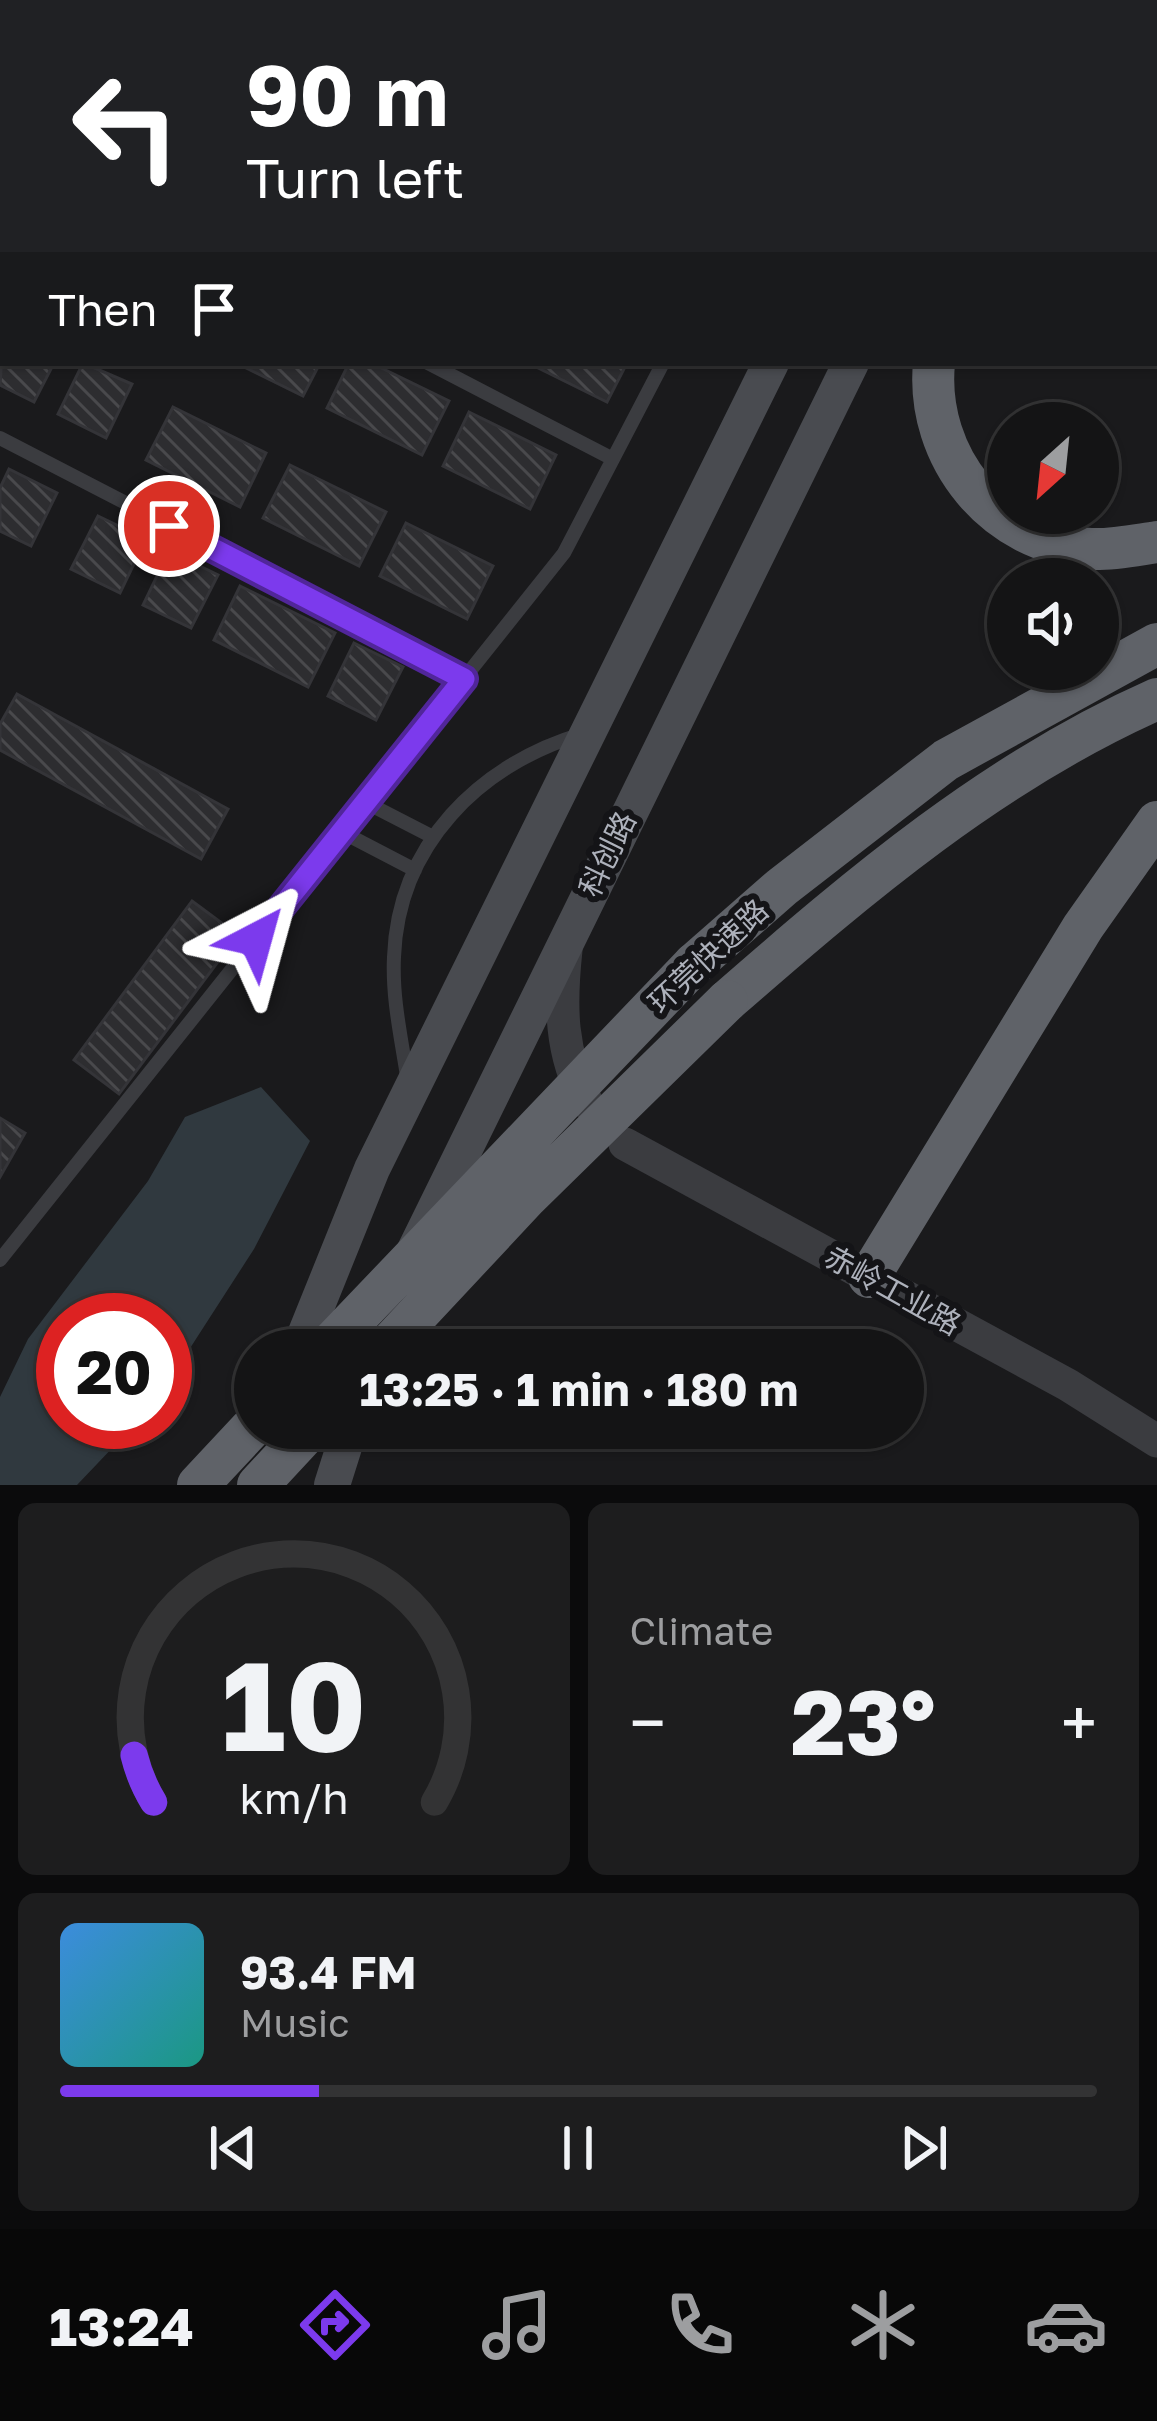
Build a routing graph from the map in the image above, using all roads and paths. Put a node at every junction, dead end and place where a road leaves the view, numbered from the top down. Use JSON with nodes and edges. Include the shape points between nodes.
{"nodes":[{"id":1,"x":434,"y":366,"type":"edge"},
{"id":2,"x":661,"y":366,"type":"edge"},
{"id":3,"x":770,"y":366,"type":"edge"},
{"id":4,"x":850,"y":366,"type":"edge"},
{"id":5,"x":934,"y":366,"type":"edge"},
{"id":6,"x":0,"y":438,"type":"edge"},
{"id":7,"x":613,"y":459,"type":"junction"},
{"id":8,"x":1157,"y":542,"type":"edge"},
{"id":9,"x":1157,"y":644,"type":"edge"},
{"id":10,"x":464,"y":679,"type":"junction"},
{"id":11,"x":1157,"y":699,"type":"edge"},
{"id":12,"x":587,"y":732,"type":"junction"},
{"id":13,"x":365,"y":802,"type":"junction"},
{"id":14,"x":1157,"y":822,"type":"edge"},
{"id":15,"x":342,"y":832,"type":"junction"},
{"id":16,"x":433,"y":837,"type":"junction"},
{"id":17,"x":415,"y":870,"type":"junction"},
{"id":18,"x":568,"y":933,"type":"junction"},
{"id":19,"x":410,"y":1091,"type":"junction"},
{"id":20,"x":625,"y":1144,"type":"junction"},
{"id":21,"x":436,"y":1200,"type":"junction"},
{"id":22,"x":0,"y":1260,"type":"edge"},
{"id":23,"x":869,"y":1277,"type":"junction"},
{"id":24,"x":307,"y":1329,"type":"edge"},
{"id":25,"x":346,"y":1329,"type":"edge"},
{"id":26,"x":384,"y":1329,"type":"edge"},
{"id":27,"x":404,"y":1329,"type":"edge"},
{"id":28,"x":1157,"y":1441,"type":"edge"},
{"id":29,"x":234,"y":1446,"type":"edge"},
{"id":30,"x":265,"y":1449,"type":"edge"},
{"id":31,"x":290,"y":1449,"type":"edge"},
{"id":32,"x":343,"y":1449,"type":"edge"},
{"id":33,"x":198,"y":1485,"type":"edge"},
{"id":34,"x":255,"y":1485,"type":"edge"},
{"id":35,"x":332,"y":1485,"type":"edge"}],
"edges":[{"from":1,"to":7,"type":"lane"},
{"from":2,"to":7,"type":"lane"},
{"from":3,"to":12,"type":"main road"},
{"from":4,"to":18,"type":"main road","name":"科创路"},
{"from":5,"to":8,"type":"highway","via":[[949,460],[980,502],[1031,536],[1091,549]]},
{"from":6,"to":10,"type":"lane"},
{"from":7,"to":10,"type":"lane","via":[[564,554]]},
{"from":9,"to":25,"type":"highway","name":"环莞快速路","bridge":true,"via":[[946,760],[829,849],[694,964]]},
{"from":10,"to":13,"type":"lane"},
{"from":11,"to":27,"type":"highway","name":"环莞快速路","bridge":true,"via":[[987,790],[837,905],[727,1001]]},
{"from":12,"to":16,"type":"lane","via":[[503,766]]},
{"from":12,"to":19,"type":"main road"},
{"from":13,"to":15,"type":"lane"},
{"from":13,"to":16,"type":"lane"},
{"from":14,"to":23,"type":"highway","via":[[1083,927]]},
{"from":15,"to":17,"type":"lane"},
{"from":15,"to":22,"type":"lane"},
{"from":16,"to":17,"type":"lane"},
{"from":17,"to":19,"type":"lane","via":[[394,956]]},
{"from":18,"to":20,"type":"street","via":[[560,1002],[566,1059],[586,1102]]},
{"from":18,"to":21,"type":"main road","name":"科创路"},
{"from":19,"to":24,"type":"main road"},
{"from":20,"to":21,"type":"street","via":[[552,1127],[496,1143],[465,1163]]},
{"from":20,"to":23,"type":"street","name":"赤岭工业路"},
{"from":21,"to":26,"type":"main road","name":"科创路"},
{"from":23,"to":28,"type":"street","name":"赤岭工业路"},
{"from":29,"to":33,"type":"highway"},
{"from":30,"to":34,"type":"main road"},
{"from":31,"to":34,"type":"highway"},
{"from":32,"to":35,"type":"main road"}]}
